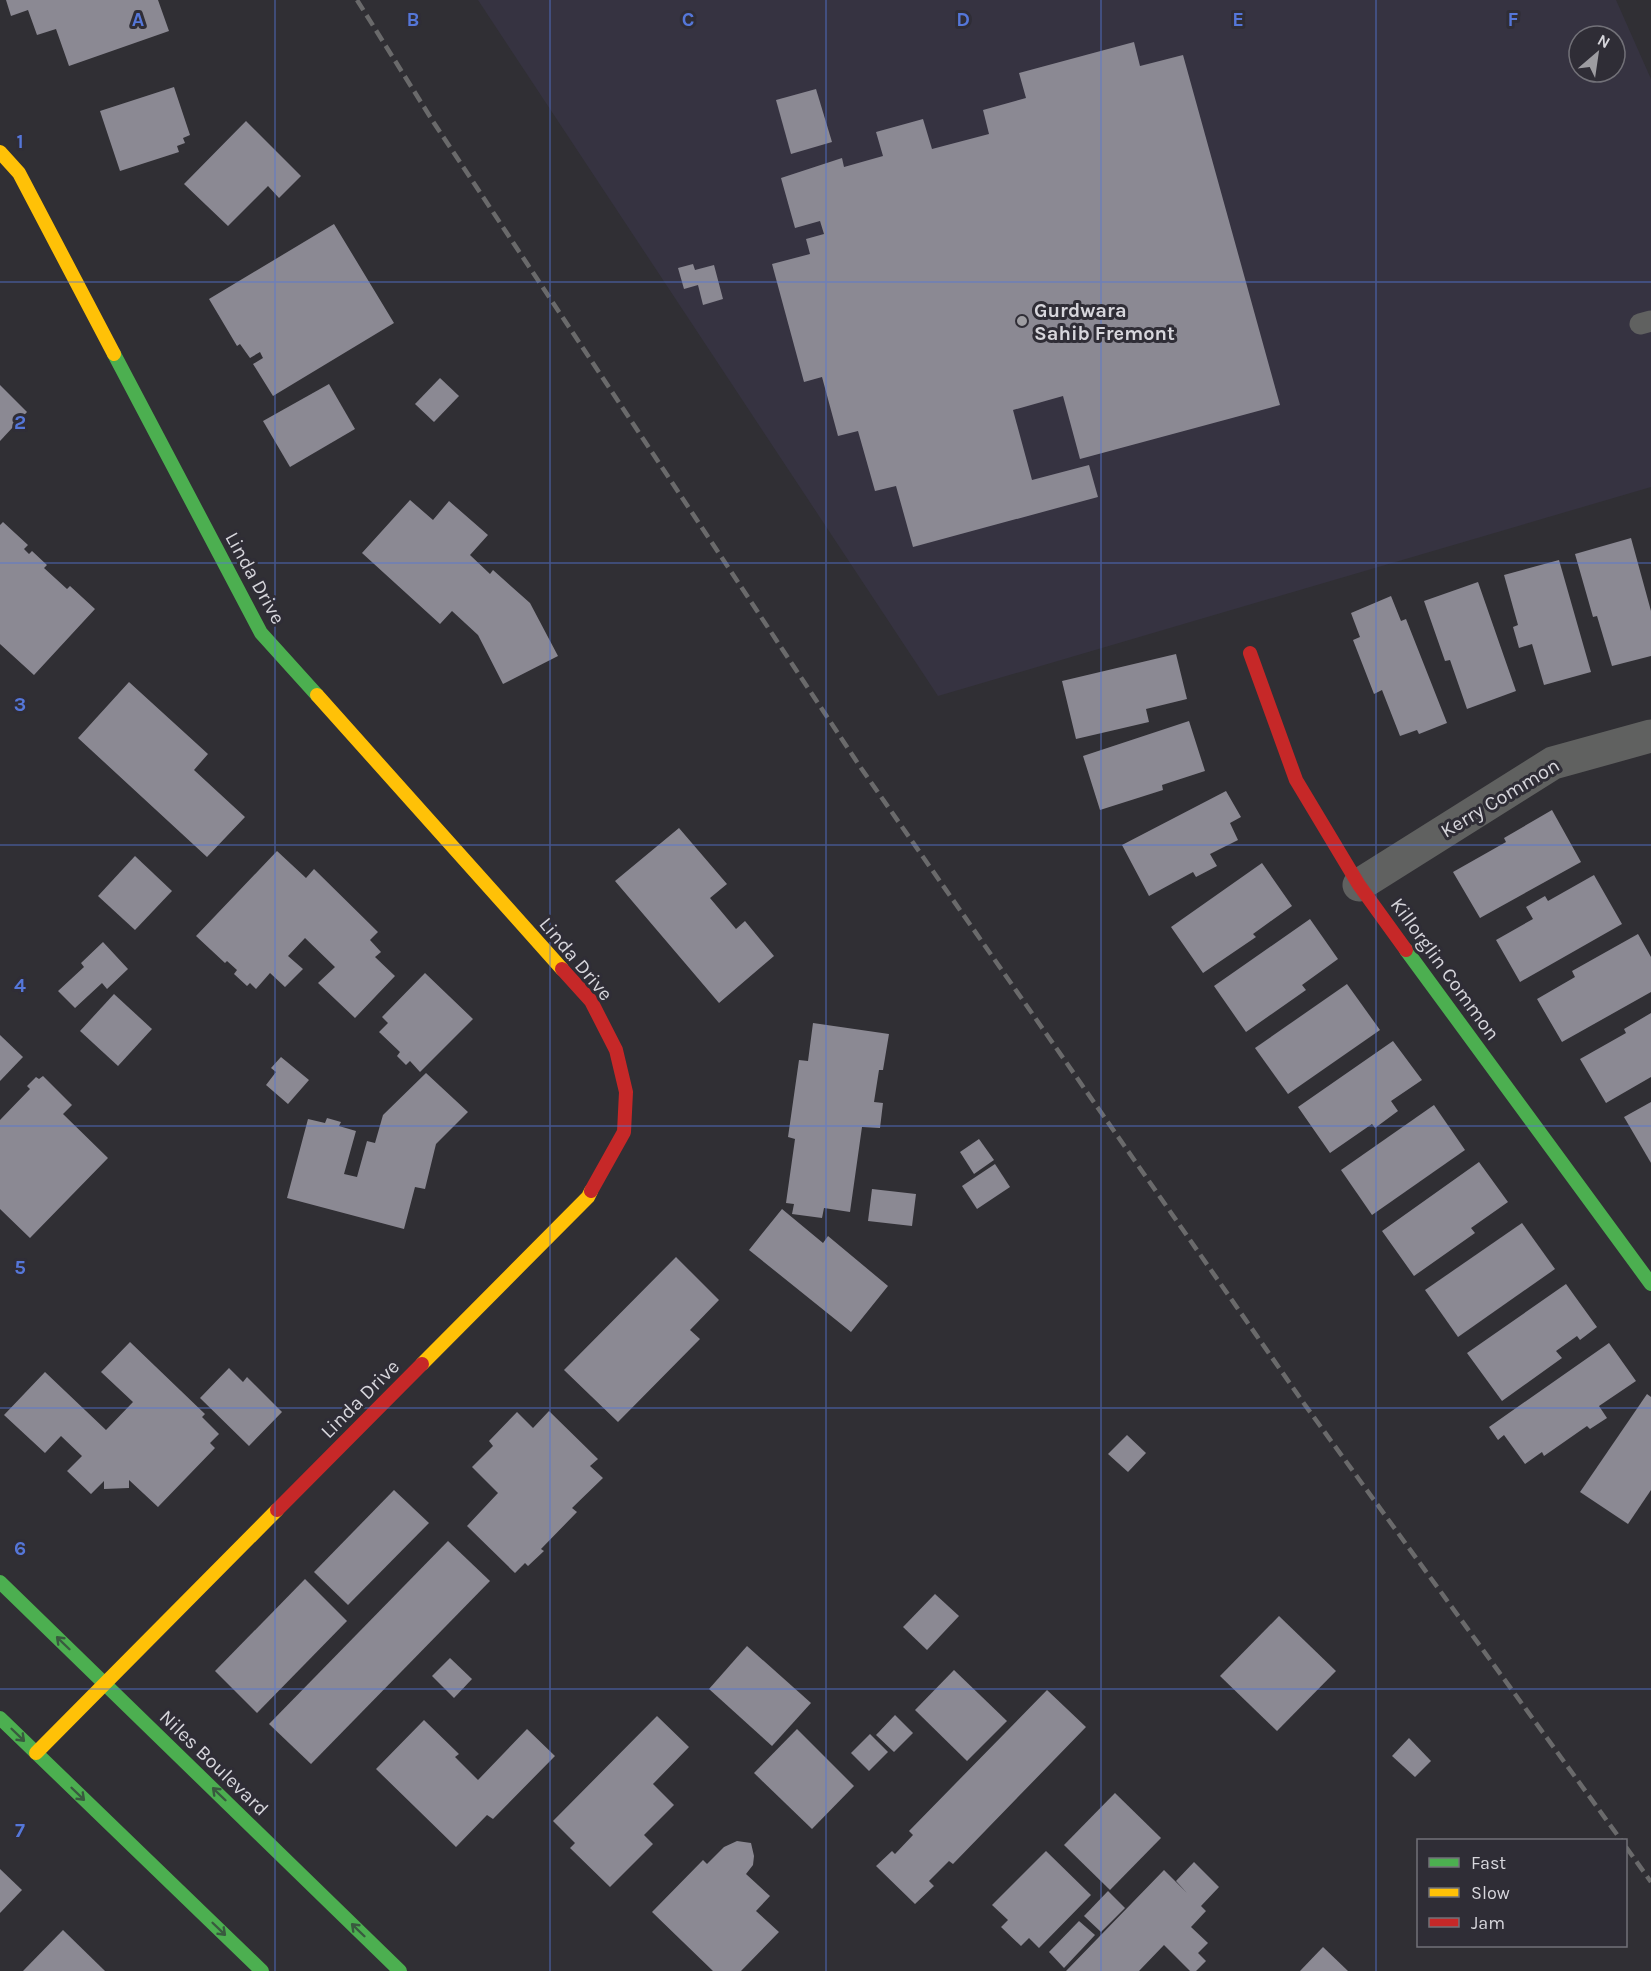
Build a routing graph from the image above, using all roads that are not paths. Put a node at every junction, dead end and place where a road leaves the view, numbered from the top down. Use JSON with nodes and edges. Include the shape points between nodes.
{"nodes":[{"id":1,"x":0,"y":152,"type":"edge"},
{"id":2,"x":1250,"y":653,"type":"dead end"},
{"id":3,"x":1651,"y":736,"type":"edge"},
{"id":4,"x":1359,"y":885,"type":"junction"},
{"id":5,"x":1651,"y":1284,"type":"edge"},
{"id":6,"x":0,"y":1582,"type":"edge"},
{"id":7,"x":105,"y":1684,"type":"junction"},
{"id":8,"x":0,"y":1718,"type":"edge"},
{"id":9,"x":36,"y":1753,"type":"junction"},
{"id":10,"x":262,"y":1971,"type":"edge"},
{"id":11,"x":400,"y":1971,"type":"edge"}],
"edges":[{"from":1,"to":7,"type":"street","name":"Linda Drive","via":[[19,173],[261,633],[591,1001],[616,1050],[626,1092],[624,1132],[588,1197]]},
{"from":2,"to":4,"type":"street","name":"Killorglin Common","via":[[1296,780]]},
{"from":3,"to":4,"type":"street","name":"Kerry Common","via":[[1553,763]]},
{"from":4,"to":5,"type":"street","name":"Killorglin Common"},
{"from":7,"to":6,"type":"street","name":"Niles Boulevard","one_way":true},
{"from":7,"to":9,"type":"street","name":"Linda Drive"},
{"from":11,"to":7,"type":"street","name":"Niles Boulevard","one_way":true},
{"from":8,"to":9,"type":"street","one_way":true},
{"from":9,"to":10,"type":"street","one_way":true}]}
